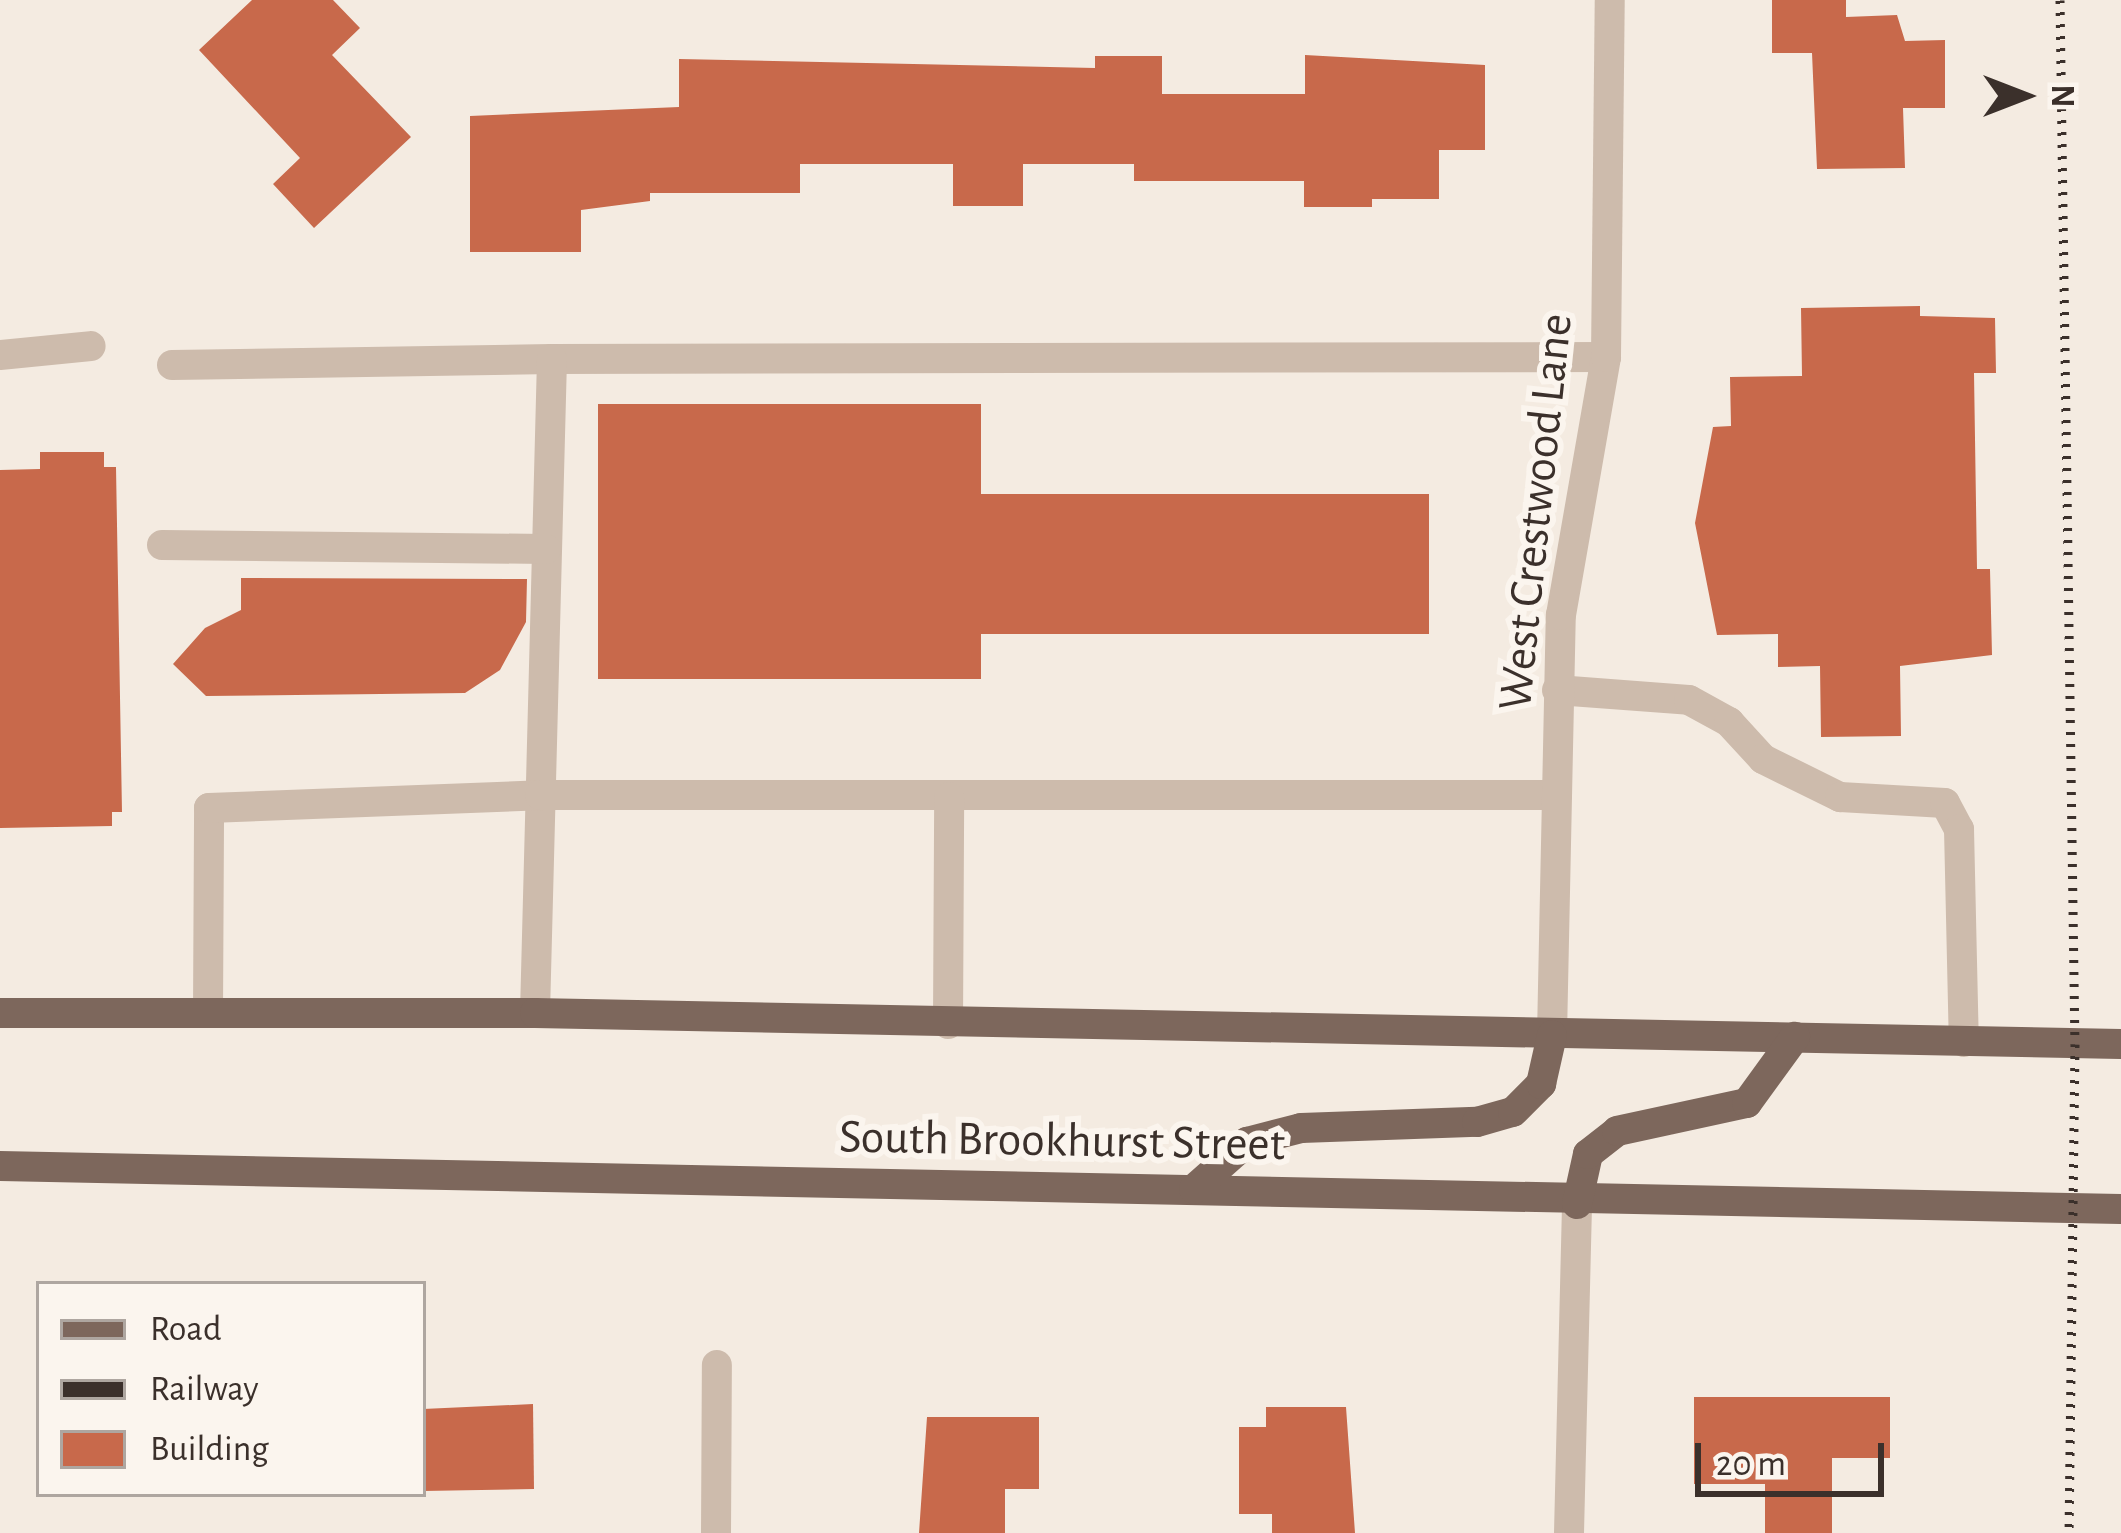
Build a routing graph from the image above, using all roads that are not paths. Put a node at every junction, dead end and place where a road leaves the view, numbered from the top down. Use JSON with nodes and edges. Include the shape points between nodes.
{"nodes":[{"id":1,"x":1610,"y":0,"type":"edge"},
{"id":2,"x":91,"y":346,"type":"dead end"},
{"id":3,"x":0,"y":355,"type":"edge"},
{"id":4,"x":1606,"y":357,"type":"junction"},
{"id":5,"x":551,"y":359,"type":"junction"},
{"id":6,"x":172,"y":365,"type":"dead end"},
{"id":7,"x":161,"y":545,"type":"dead end"},
{"id":8,"x":546,"y":549,"type":"junction"},
{"id":9,"x":1557,"y":690,"type":"junction"},
{"id":10,"x":540,"y":795,"type":"junction"},
{"id":11,"x":1557,"y":795,"type":"junction"},
{"id":12,"x":949,"y":797,"type":"junction"},
{"id":13,"x":0,"y":1013,"type":"edge"},
{"id":14,"x":208,"y":1013,"type":"junction"},
{"id":15,"x":535,"y":1013,"type":"junction"},
{"id":16,"x":948,"y":1024,"type":"junction"},
{"id":17,"x":1552,"y":1035,"type":"junction"},
{"id":18,"x":1795,"y":1037,"type":"junction"},
{"id":19,"x":1964,"y":1042,"type":"junction"},
{"id":20,"x":2121,"y":1044,"type":"edge"},
{"id":21,"x":0,"y":1166,"type":"edge"},
{"id":22,"x":1194,"y":1189,"type":"junction"},
{"id":23,"x":1577,"y":1204,"type":"junction"},
{"id":24,"x":2121,"y":1209,"type":"edge"},
{"id":25,"x":717,"y":1364,"type":"dead end"},
{"id":26,"x":716,"y":1533,"type":"edge"},
{"id":27,"x":1569,"y":1533,"type":"edge"}],
"edges":[{"from":1,"to":4,"type":"street","name":"West Crestwood Lane"},
{"from":2,"to":3,"type":"street"},
{"from":4,"to":5,"type":"street"},
{"from":4,"to":9,"type":"street","name":"West Crestwood Lane"},
{"from":5,"to":6,"type":"street"},
{"from":5,"to":8,"type":"street"},
{"from":7,"to":8,"type":"street"},
{"from":8,"to":10,"type":"street"},
{"from":9,"to":11,"type":"street","name":"West Crestwood Lane"},
{"from":9,"to":19,"type":"street","via":[[1689,700],[1729,722],[1763,759],[1840,797],[1945,803],[1959,829]]},
{"from":10,"to":12,"type":"street"},
{"from":10,"to":14,"type":"street","via":[[209,808]]},
{"from":10,"to":15,"type":"street"},
{"from":11,"to":12,"type":"street"},
{"from":11,"to":17,"type":"street","name":"West Crestwood Lane"},
{"from":12,"to":16,"type":"street"},
{"from":13,"to":14,"type":"main road"},
{"from":14,"to":15,"type":"main road"},
{"from":15,"to":16,"type":"main road"},
{"from":16,"to":17,"type":"main road"},
{"from":17,"to":18,"type":"main road"},
{"from":17,"to":22,"type":"main road","via":[[1540,1084],[1514,1112],[1477,1122],[1301,1127],[1247,1142]]},
{"from":18,"to":19,"type":"main road"},
{"from":18,"to":23,"type":"main road","via":[[1748,1103],[1618,1131],[1588,1154]]},
{"from":19,"to":20,"type":"main road"},
{"from":21,"to":22,"type":"main road","name":"South Brookhurst Street"},
{"from":22,"to":23,"type":"main road","name":"South Brookhurst Street"},
{"from":23,"to":24,"type":"main road","name":"South Brookhurst Street"},
{"from":23,"to":27,"type":"street"},
{"from":25,"to":26,"type":"street"}]}
